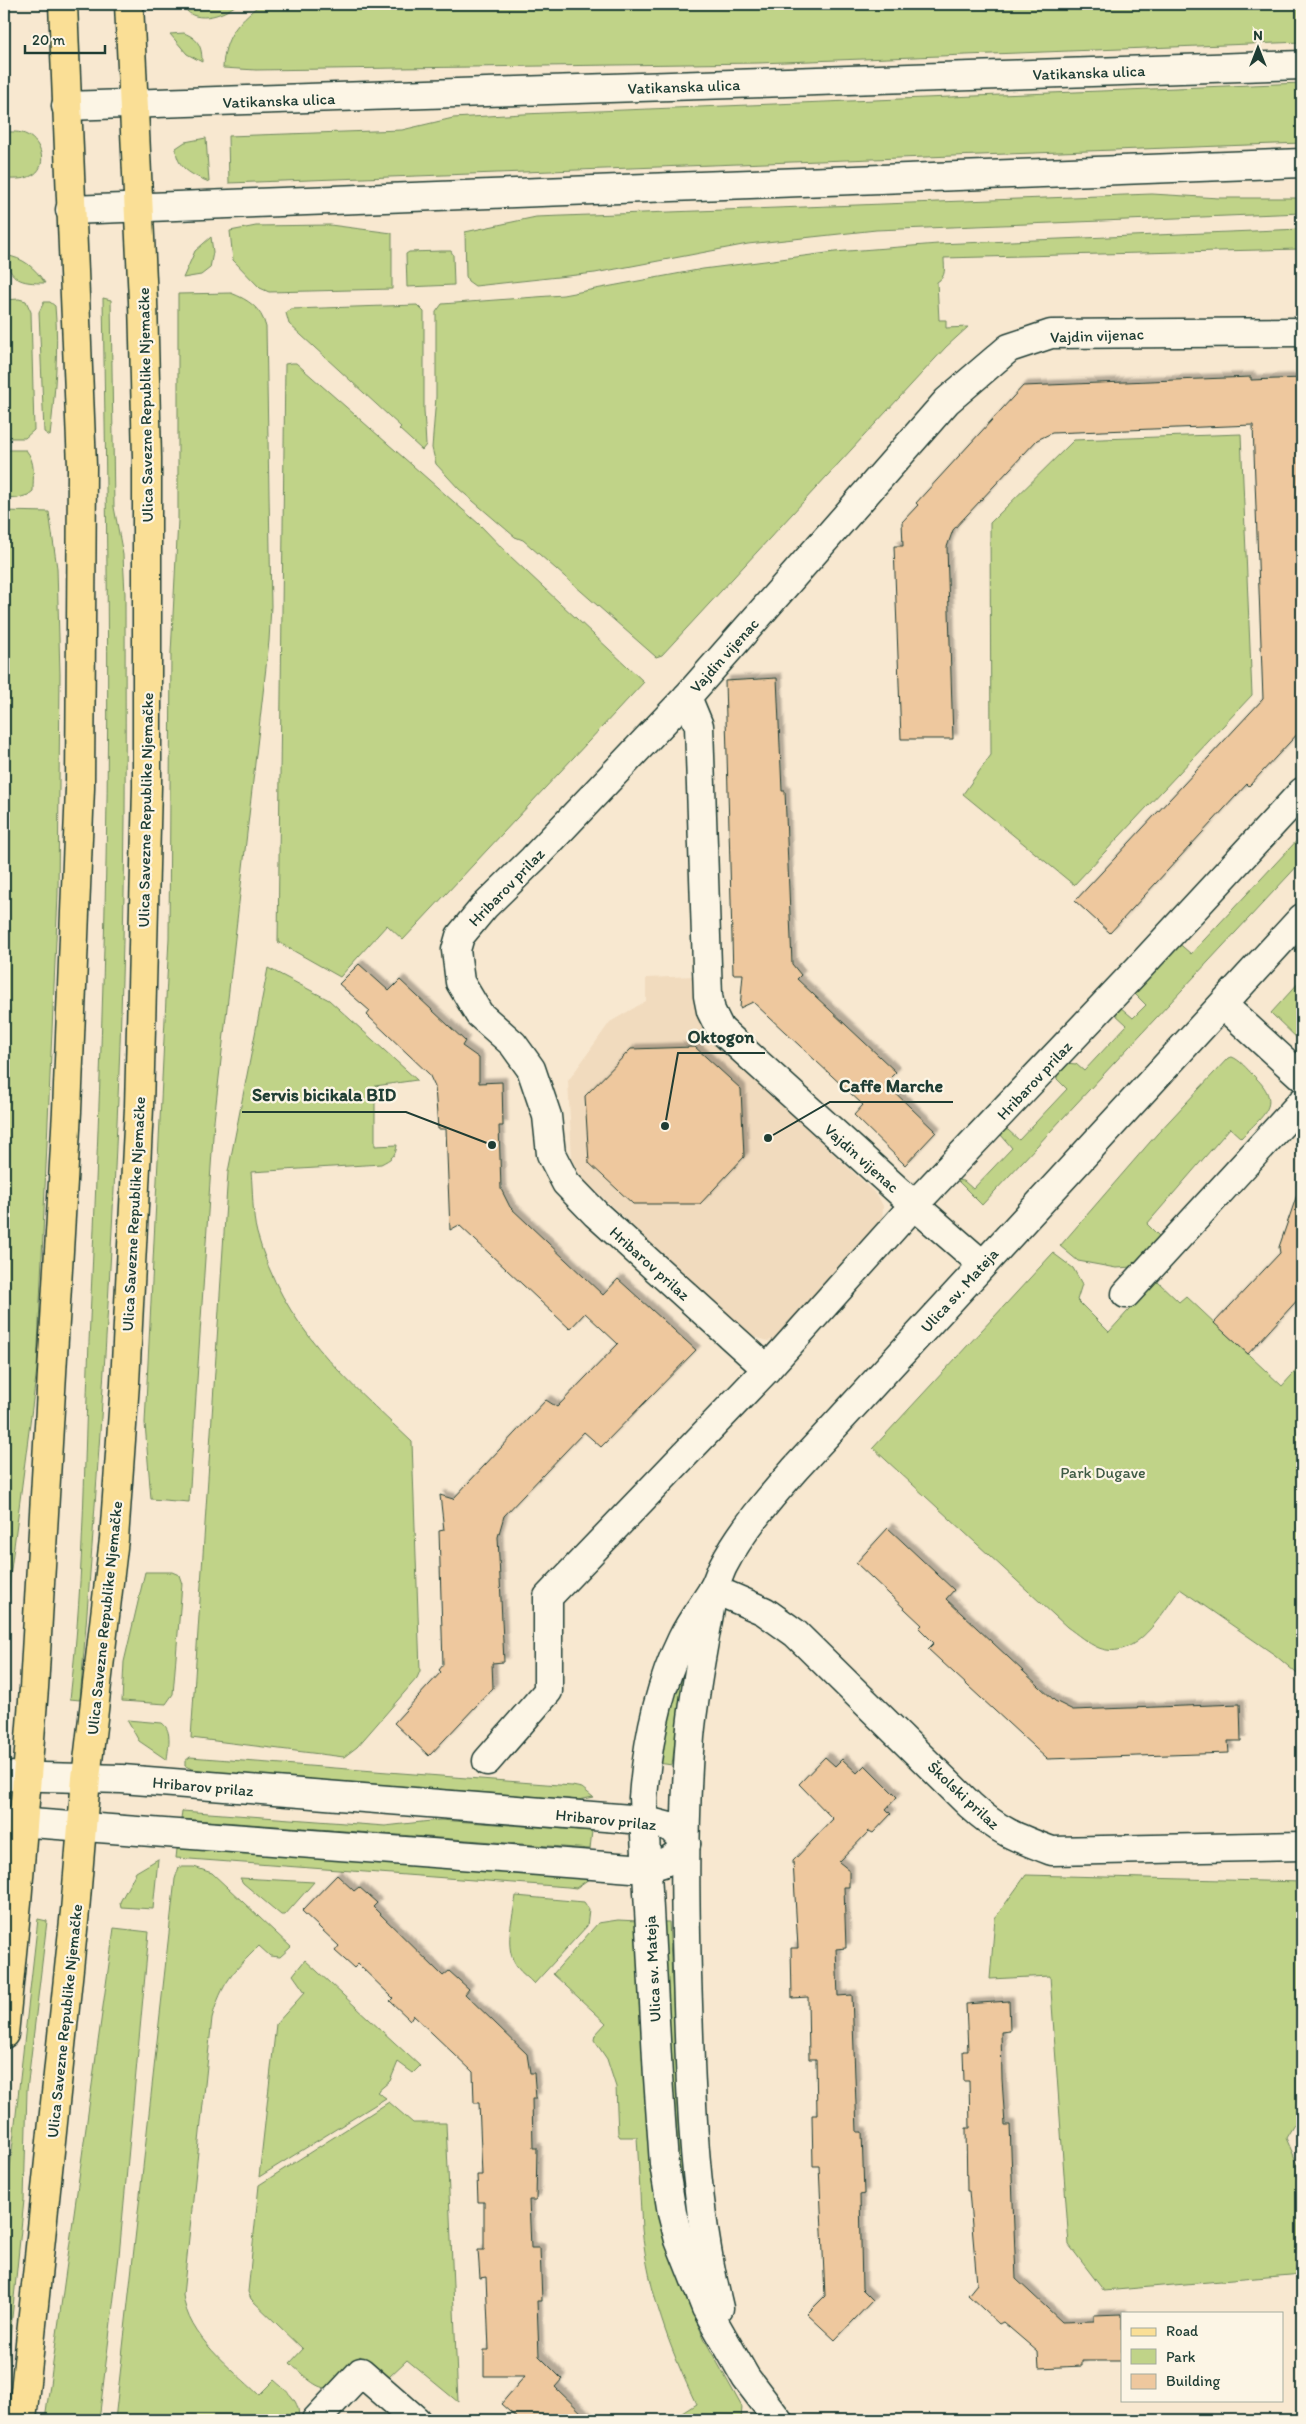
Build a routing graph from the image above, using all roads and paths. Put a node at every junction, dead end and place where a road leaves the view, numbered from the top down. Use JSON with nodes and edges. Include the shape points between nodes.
{"nodes":[{"id":1,"x":63,"y":4,"type":"edge"},
{"id":2,"x":130,"y":4,"type":"edge"},
{"id":3,"x":1302,"y":65,"type":"edge"},
{"id":4,"x":134,"y":105,"type":"junction"},
{"id":5,"x":66,"y":106,"type":"junction"},
{"id":6,"x":1302,"y":163,"type":"edge"},
{"id":7,"x":139,"y":208,"type":"junction"},
{"id":8,"x":70,"y":210,"type":"junction"},
{"id":9,"x":1302,"y":332,"type":"edge"},
{"id":10,"x":687,"y":696,"type":"junction"},
{"id":11,"x":1302,"y":792,"type":"edge"},
{"id":12,"x":1302,"y":918,"type":"edge"},
{"id":13,"x":1223,"y":1005,"type":"junction"},
{"id":14,"x":1302,"y":1077,"type":"edge"},
{"id":15,"x":1302,"y":1102,"type":"edge"},
{"id":16,"x":914,"y":1205,"type":"junction"},
{"id":17,"x":982,"y":1264,"type":"junction"},
{"id":18,"x":1126,"y":1294,"type":"dead end"},
{"id":19,"x":767,"y":1369,"type":"junction"},
{"id":20,"x":713,"y":1589,"type":"junction"},
{"id":21,"x":487,"y":1761,"type":"dead end"},
{"id":22,"x":16,"y":1776,"type":"edge"},
{"id":23,"x":86,"y":1778,"type":"junction"},
{"id":24,"x":643,"y":1820,"type":"junction"},
{"id":25,"x":14,"y":1821,"type":"edge"},
{"id":26,"x":82,"y":1826,"type":"junction"},
{"id":27,"x":686,"y":1844,"type":"junction"},
{"id":28,"x":1302,"y":1846,"type":"edge"},
{"id":29,"x":646,"y":1867,"type":"junction"},
{"id":30,"x":4,"y":2034,"type":"edge"},
{"id":31,"x":730,"y":2351,"type":"junction"},
{"id":32,"x":22,"y":2420,"type":"edge"},
{"id":33,"x":316,"y":2420,"type":"edge"},
{"id":34,"x":416,"y":2420,"type":"edge"},
{"id":35,"x":778,"y":2420,"type":"edge"}],
"edges":[{"from":1,"to":5,"type":"main road"},
{"from":2,"to":4,"type":"main road","name":"Ulica Savezne Republike Njemačke"},
{"from":3,"to":4,"type":"street","name":"Vatikanska ulica"},
{"from":4,"to":5,"type":"street","name":"Vatikanska ulica"},
{"from":4,"to":7,"type":"main road","name":"Ulica Savezne Republike Njemačke"},
{"from":5,"to":8,"type":"main road"},
{"from":6,"to":7,"type":"street"},
{"from":7,"to":8,"type":"street"},
{"from":7,"to":23,"type":"main road","name":"Ulica Savezne Republike Njemačke","via":[[148,591],[147,796],[139,1108],[114,1539]]},
{"from":8,"to":22,"type":"main road","via":[[82,466],[80,788],[66,1130]]},
{"from":9,"to":10,"type":"street","name":"Vajdin vijenac","via":[[1051,334],[1009,348],[947,401]]},
{"from":10,"to":16,"type":"street","name":"Vajdin vijenac","via":[[699,726],[708,996],[714,1017],[720,1029]]},
{"from":10,"to":19,"type":"street","name":"Hribarov prilaz","via":[[484,908],[460,936],[456,950],[460,982],[479,1014],[513,1044],[532,1069],[547,1116],[551,1154],[566,1182],[596,1214]]},
{"from":11,"to":16,"type":"street","name":"Hribarov prilaz"},
{"from":12,"to":13,"type":"street","name":"Ulica sv. Mateja"},
{"from":13,"to":14,"type":"street"},
{"from":13,"to":17,"type":"street","name":"Ulica sv. Mateja"},
{"from":15,"to":18,"type":"street"},
{"from":16,"to":17,"type":"street","name":"Vajdin vijenac"},
{"from":16,"to":19,"type":"street","name":"Hribarov prilaz"},
{"from":17,"to":20,"type":"street","name":"Ulica sv. Mateja","via":[[758,1512],[723,1566]]},
{"from":19,"to":21,"type":"street","name":"Hribarov prilaz","via":[[548,1597],[548,1691]]},
{"from":20,"to":24,"type":"street","name":"Ulica sv. Mateja","via":[[682,1639],[662,1692],[645,1766]]},
{"from":20,"to":27,"type":"street","name":"Ulica sv. Mateja","via":[[690,1736]]},
{"from":20,"to":28,"type":"street","name":"Školski prilaz","via":[[764,1611],[795,1633],[984,1818],[1019,1840],[1052,1851]]},
{"from":22,"to":23,"type":"street","name":"Hribarov prilaz"},
{"from":22,"to":25,"type":"main road"},
{"from":23,"to":24,"type":"street","name":"Hribarov prilaz"},
{"from":23,"to":26,"type":"main road","name":"Ulica Savezne Republike Njemačke"},
{"from":24,"to":27,"type":"street","name":"Hribarov prilaz","via":[[670,1827]]},
{"from":24,"to":29,"type":"street","name":"Ulica sv. Mateja"},
{"from":25,"to":26,"type":"street"},
{"from":25,"to":30,"type":"main road"},
{"from":26,"to":29,"type":"street"},
{"from":26,"to":32,"type":"main road","name":"Ulica Savezne Republike Njemačke"},
{"from":27,"to":29,"type":"street","via":[[670,1861]]},
{"from":27,"to":31,"type":"street","name":"Ulica sv. Mateja","via":[[689,2060],[695,2162],[711,2273]]},
{"from":29,"to":31,"type":"street","name":"Ulica sv. Mateja","via":[[664,2164],[672,2213],[692,2278]]},
{"from":31,"to":35,"type":"street","name":"Ulica sv. Mateja"},
{"from":33,"to":34,"type":"street","via":[[361,2372]]}]}
